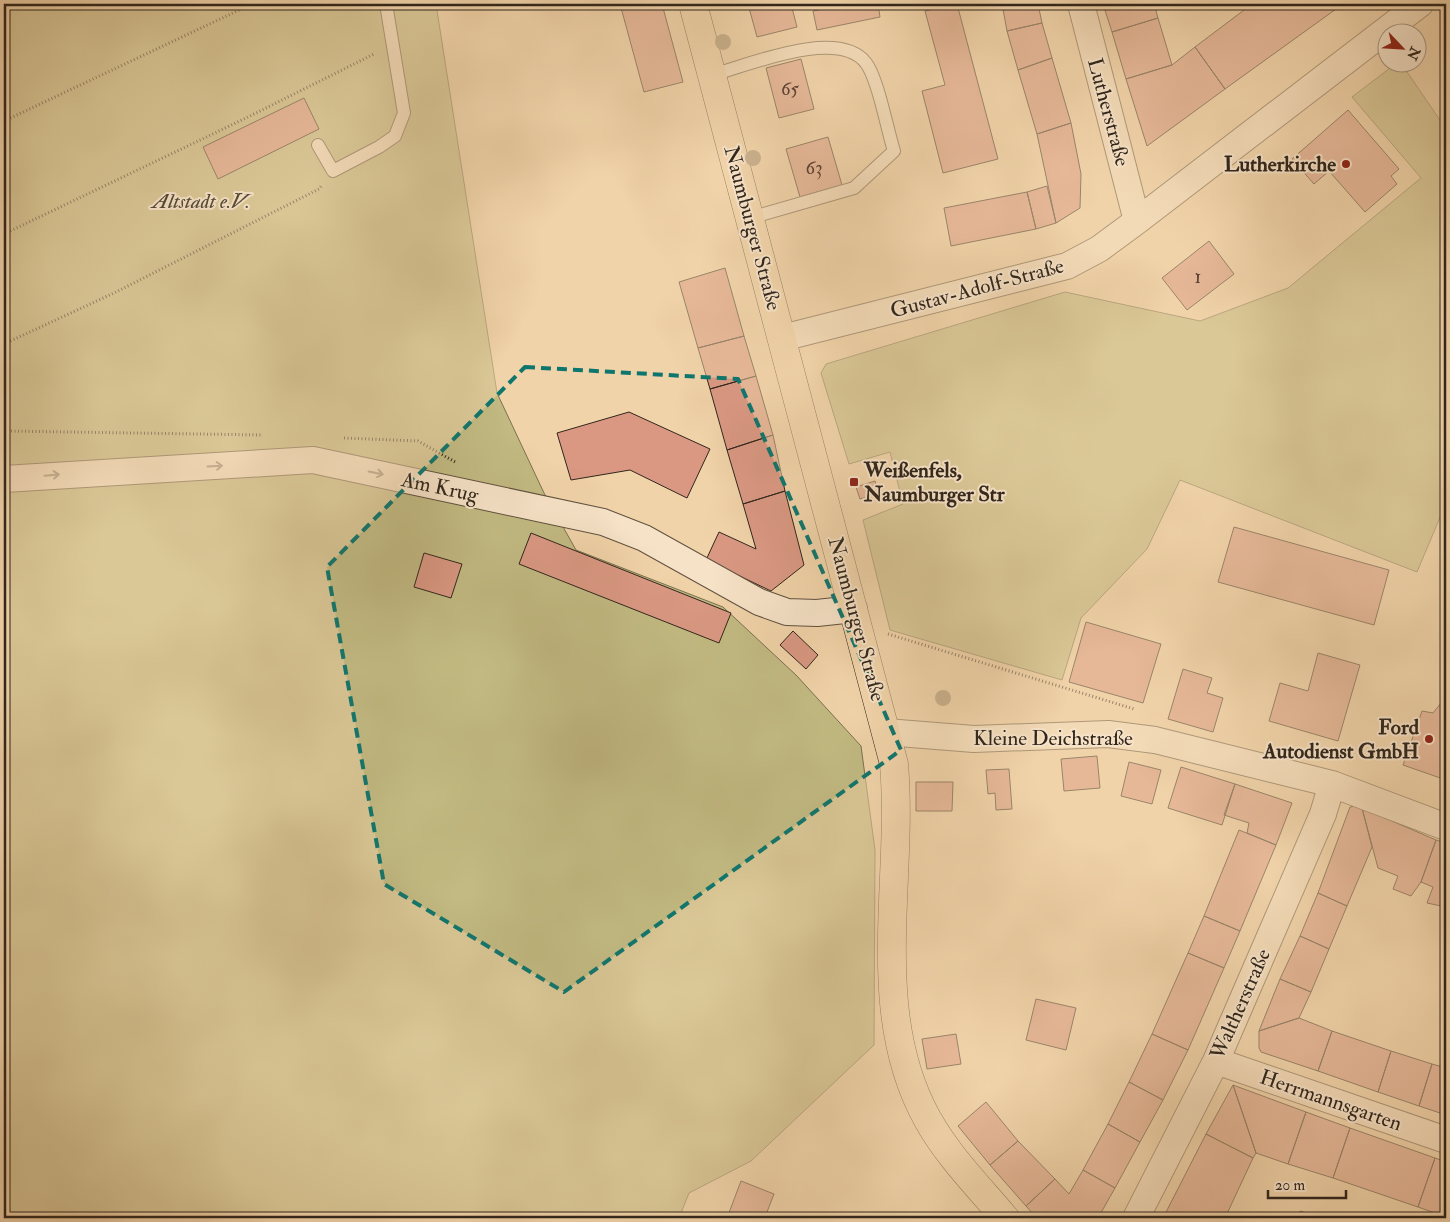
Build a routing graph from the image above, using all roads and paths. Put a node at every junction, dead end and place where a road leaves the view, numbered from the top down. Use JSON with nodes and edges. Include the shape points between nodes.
{"nodes":[{"id":1,"x":15,"y":4,"type":"edge"},
{"id":2,"x":252,"y":4,"type":"edge"},
{"id":3,"x":386,"y":4,"type":"edge"},
{"id":4,"x":693,"y":4,"type":"edge"},
{"id":5,"x":1080,"y":4,"type":"edge"},
{"id":6,"x":1420,"y":4,"type":"edge"},
{"id":7,"x":4,"y":9,"type":"edge"},
{"id":8,"x":393,"y":45,"type":"junction"},
{"id":9,"x":712,"y":75,"type":"junction"},
{"id":10,"x":4,"y":121,"type":"edge"},
{"id":11,"x":318,"y":145,"type":"dead end"},
{"id":12,"x":333,"y":171,"type":"junction"},
{"id":13,"x":750,"y":218,"type":"junction"},
{"id":14,"x":1137,"y":221,"type":"junction"},
{"id":15,"x":4,"y":234,"type":"edge"},
{"id":16,"x":782,"y":338,"type":"junction"},
{"id":17,"x":4,"y":344,"type":"edge"},
{"id":18,"x":4,"y":479,"type":"edge"},
{"id":19,"x":854,"y":609,"type":"junction"},
{"id":20,"x":888,"y":634,"type":"dead end"},
{"id":21,"x":886,"y":732,"type":"junction"},
{"id":22,"x":1155,"y":740,"type":"junction"},
{"id":23,"x":1332,"y":784,"type":"junction"},
{"id":24,"x":1446,"y":827,"type":"edge"},
{"id":25,"x":1216,"y":1060,"type":"junction"},
{"id":26,"x":1446,"y":1140,"type":"edge"},
{"id":27,"x":1005,"y":1218,"type":"edge"},
{"id":28,"x":1136,"y":1218,"type":"edge"}],
"edges":[{"from":1,"to":7,"type":"path"},
{"from":2,"to":10,"type":"path"},
{"from":3,"to":8,"type":"lane"},
{"from":4,"to":9,"type":"main road","name":"Naumburger Straße"},
{"from":5,"to":14,"type":"street","name":"Lutherstraße"},
{"from":6,"to":14,"type":"street","name":"Gustav-Adolf-Straße"},
{"from":8,"to":12,"type":"lane","via":[[404,113],[395,136]]},
{"from":8,"to":15,"type":"path"},
{"from":9,"to":13,"type":"main road","name":"Naumburger Straße"},
{"from":9,"to":13,"type":"lane","via":[[808,48],[831,47],[852,52],[871,72],[894,151],[854,188]]},
{"from":11,"to":12,"type":"lane"},
{"from":12,"to":17,"type":"path","via":[[319,189],[114,293]]},
{"from":13,"to":16,"type":"main road","name":"Naumburger Straße"},
{"from":14,"to":16,"type":"street","name":"Gustav-Adolf-Straße","via":[[1099,249],[1067,266]]},
{"from":16,"to":19,"type":"main road","name":"Naumburger Straße"},
{"from":18,"to":19,"type":"street","name":"Am Krug","one_way":true,"via":[[313,460],[602,522],[644,538],[759,602],[786,612]]},
{"from":19,"to":21,"type":"main road","name":"Naumburger Straße"},
{"from":20,"to":22,"type":"path","via":[[1150,714]]},
{"from":21,"to":22,"type":"street","name":"Kleine Deichstraße","via":[[974,739],[1108,734]]},
{"from":21,"to":27,"type":"main road","name":"Naumburger Straße","via":[[894,764],[896,796],[893,973],[902,1052],[914,1092],[940,1140]]},
{"from":22,"to":23,"type":"street","name":"Kleine Deichstraße"},
{"from":23,"to":24,"type":"street","name":"Kleine Deichstraße"},
{"from":23,"to":25,"type":"street","name":"Waltherstraße","via":[[1323,814]]},
{"from":25,"to":26,"type":"street","name":"Herrmannsgarten"},
{"from":25,"to":28,"type":"street","name":"Waltherstraße"}]}
